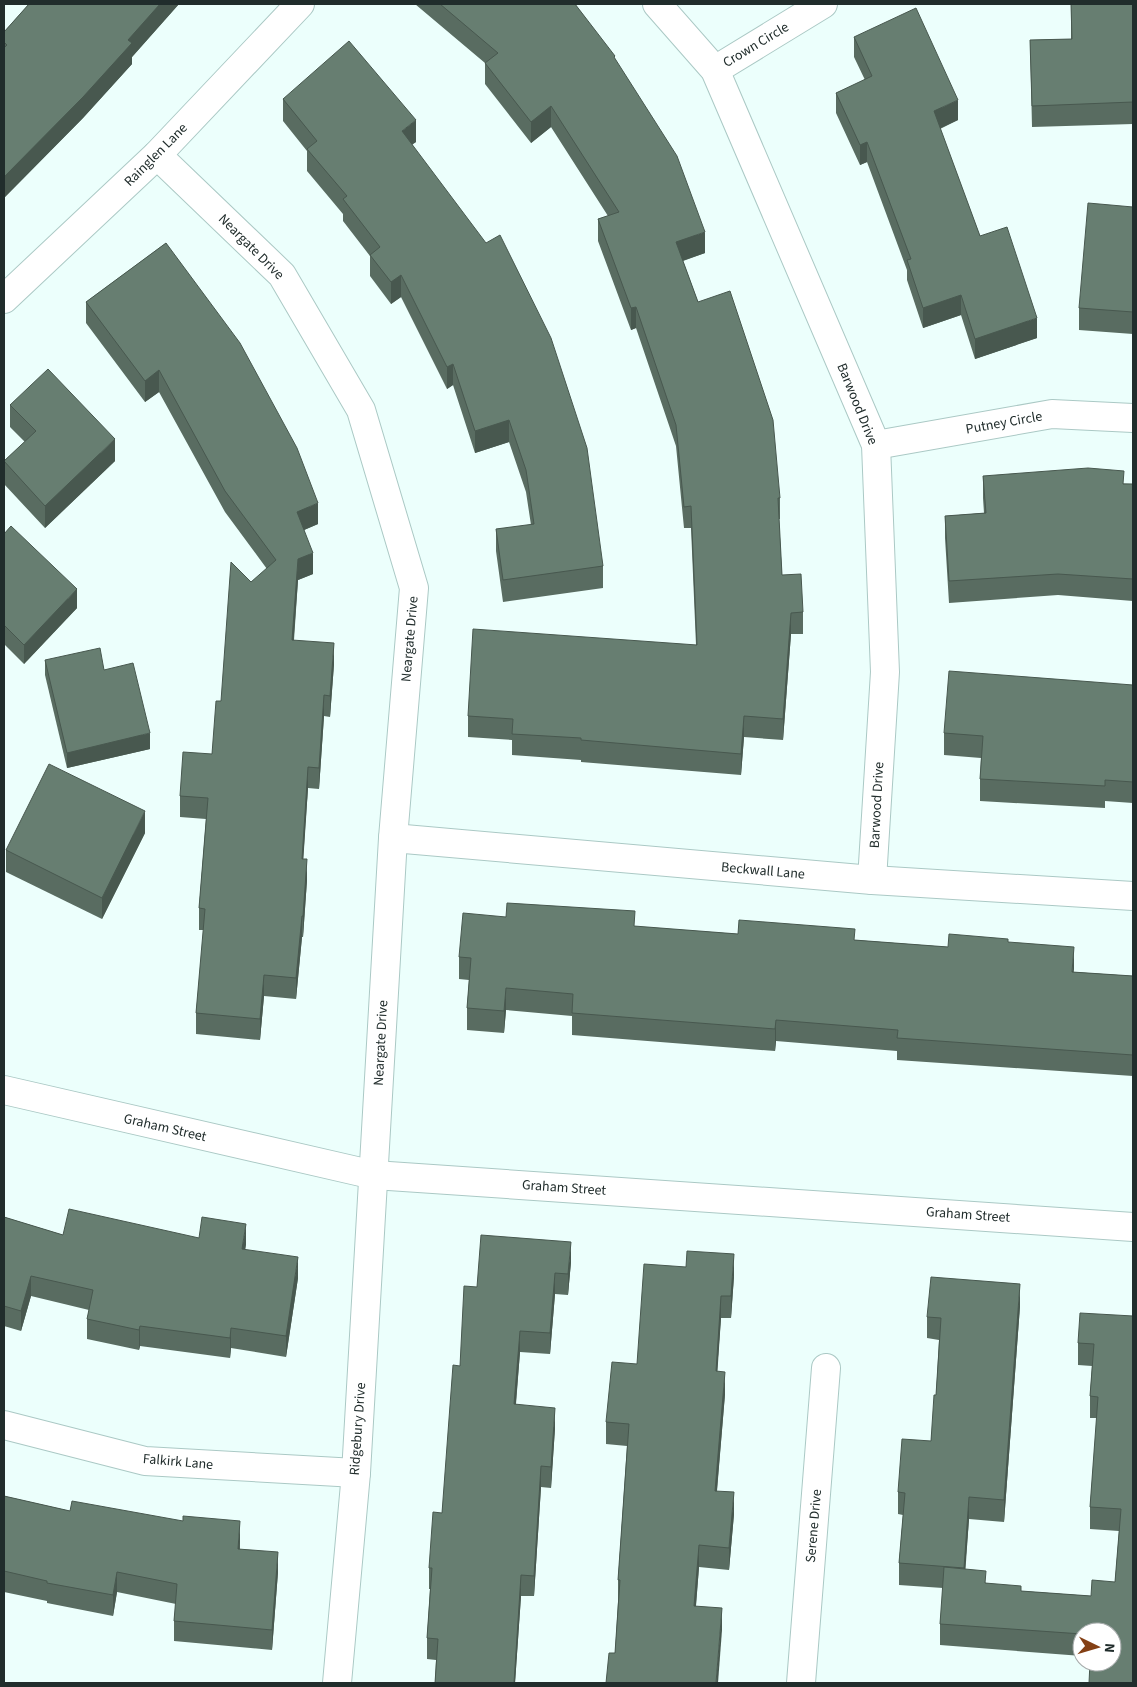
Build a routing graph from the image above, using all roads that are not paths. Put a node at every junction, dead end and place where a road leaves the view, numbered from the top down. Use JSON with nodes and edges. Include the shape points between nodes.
{"nodes":[{"id":1,"x":300,"y":4,"type":"edge"},
{"id":2,"x":657,"y":4,"type":"edge"},
{"id":3,"x":823,"y":4,"type":"edge"},
{"id":4,"x":715,"y":70,"type":"junction"},
{"id":5,"x":158,"y":156,"type":"junction"},
{"id":6,"x":4,"y":299,"type":"edge"},
{"id":7,"x":1133,"y":418,"type":"edge"},
{"id":8,"x":876,"y":446,"type":"junction"},
{"id":9,"x":393,"y":838,"type":"junction"},
{"id":10,"x":872,"y":880,"type":"junction"},
{"id":11,"x":1133,"y":896,"type":"edge"},
{"id":12,"x":4,"y":1090,"type":"edge"},
{"id":13,"x":374,"y":1175,"type":"junction"},
{"id":14,"x":1133,"y":1226,"type":"edge"},
{"id":15,"x":826,"y":1368,"type":"dead end"},
{"id":16,"x":4,"y":1425,"type":"edge"},
{"id":17,"x":356,"y":1473,"type":"junction"},
{"id":18,"x":336,"y":1683,"type":"edge"},
{"id":19,"x":801,"y":1683,"type":"edge"}],
"edges":[{"from":1,"to":5,"type":"street","name":"Rainglen Lane"},
{"from":2,"to":4,"type":"street","name":"Barwood Drive"},
{"from":3,"to":4,"type":"street","name":"Crown Circle"},
{"from":4,"to":8,"type":"street","name":"Barwood Drive"},
{"from":5,"to":6,"type":"street","name":"Rainglen Lane"},
{"from":5,"to":9,"type":"street","name":"Neargate Drive","via":[[282,276],[361,410],[414,588]]},
{"from":7,"to":8,"type":"street","name":"Putney Circle","via":[[1052,414]]},
{"from":8,"to":10,"type":"street","name":"Barwood Drive","via":[[885,672]]},
{"from":9,"to":10,"type":"street","name":"Beckwall Lane"},
{"from":9,"to":13,"type":"street","name":"Neargate Drive"},
{"from":10,"to":11,"type":"street","name":"Beckwall Lane"},
{"from":12,"to":13,"type":"street","name":"Graham Street"},
{"from":13,"to":14,"type":"street","name":"Graham Street"},
{"from":13,"to":17,"type":"street","name":"Ridgebury Drive"},
{"from":15,"to":19,"type":"street","name":"Serene Drive"},
{"from":16,"to":17,"type":"street","name":"Falkirk Lane","via":[[145,1461]]},
{"from":17,"to":18,"type":"street","name":"Ridgebury Drive"}]}
